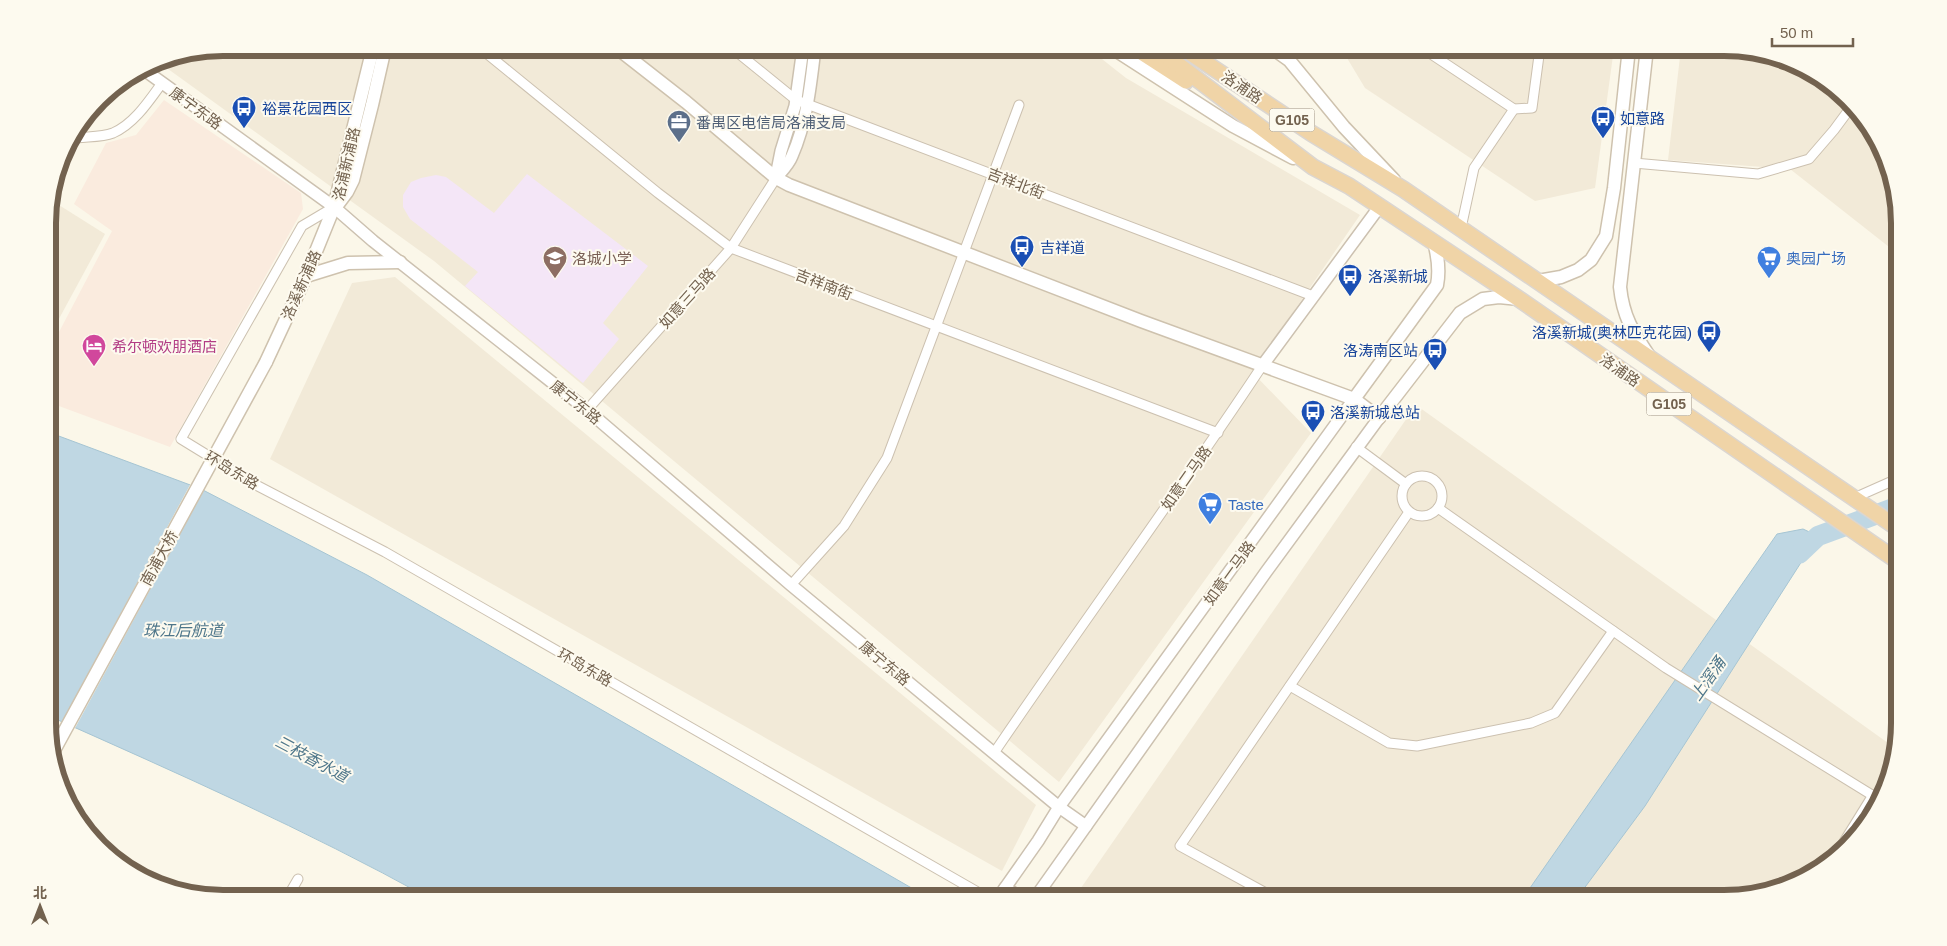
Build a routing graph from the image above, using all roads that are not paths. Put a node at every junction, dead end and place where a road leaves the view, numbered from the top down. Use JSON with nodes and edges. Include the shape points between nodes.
{"nodes":[{"id":1,"x":1125,"y":56,"type":"edge"},
{"id":2,"x":1148,"y":56,"type":"edge"},
{"id":3,"x":1167,"y":56,"type":"edge"},
{"id":4,"x":1196,"y":56,"type":"edge"},
{"id":5,"x":1214,"y":56,"type":"edge"},
{"id":6,"x":1284,"y":56,"type":"edge"},
{"id":7,"x":1434,"y":56,"type":"edge"},
{"id":8,"x":1539,"y":56,"type":"edge"},
{"id":9,"x":1629,"y":56,"type":"edge"},
{"id":10,"x":1646,"y":56,"type":"edge"},
{"id":11,"x":371,"y":57,"type":"edge"},
{"id":12,"x":383,"y":57,"type":"edge"},
{"id":13,"x":491,"y":57,"type":"edge"},
{"id":14,"x":628,"y":57,"type":"edge"},
{"id":15,"x":743,"y":57,"type":"edge"},
{"id":16,"x":802,"y":57,"type":"edge"},
{"id":17,"x":813,"y":57,"type":"edge"},
{"id":18,"x":149,"y":73,"type":"edge"},
{"id":19,"x":162,"y":83,"type":"junction"},
{"id":20,"x":802,"y":102,"type":"junction"},
{"id":21,"x":1019,"y":105,"type":"dead end"},
{"id":22,"x":1514,"y":109,"type":"junction"},
{"id":23,"x":1848,"y":111,"type":"edge"},
{"id":24,"x":81,"y":137,"type":"edge"},
{"id":25,"x":1634,"y":163,"type":"junction"},
{"id":26,"x":1313,"y":167,"type":"junction"},
{"id":27,"x":993,"y":175,"type":"junction"},
{"id":28,"x":776,"y":178,"type":"junction"},
{"id":29,"x":1403,"y":189,"type":"junction"},
{"id":30,"x":1380,"y":206,"type":"junction"},
{"id":31,"x":334,"y":208,"type":"junction"},
{"id":32,"x":1461,"y":228,"type":"junction"},
{"id":33,"x":1434,"y":242,"type":"junction"},
{"id":34,"x":732,"y":248,"type":"junction"},
{"id":35,"x":965,"y":253,"type":"junction"},
{"id":36,"x":400,"y":262,"type":"junction"},
{"id":37,"x":306,"y":276,"type":"junction"},
{"id":38,"x":1538,"y":281,"type":"junction"},
{"id":39,"x":1313,"y":296,"type":"junction"},
{"id":40,"x":1519,"y":299,"type":"junction"},
{"id":41,"x":937,"y":327,"type":"junction"},
{"id":42,"x":1650,"y":358,"type":"junction"},
{"id":43,"x":266,"y":362,"type":"joint"},
{"id":44,"x":1262,"y":366,"type":"junction"},
{"id":45,"x":1354,"y":399,"type":"junction"},
{"id":46,"x":587,"y":410,"type":"junction"},
{"id":47,"x":1379,"y":418,"type":"junction"},
{"id":48,"x":1218,"y":433,"type":"junction"},
{"id":49,"x":1356,"y":447,"type":"junction"},
{"id":50,"x":1891,"y":482,"type":"edge"},
{"id":51,"x":1406,"y":484,"type":"junction"},
{"id":52,"x":1854,"y":498,"type":"junction"},
{"id":53,"x":1438,"y":508,"type":"junction"},
{"id":54,"x":1410,"y":512,"type":"junction"},
{"id":55,"x":1891,"y":523,"type":"edge"},
{"id":56,"x":1891,"y":556,"type":"edge"},
{"id":57,"x":792,"y":585,"type":"junction"},
{"id":58,"x":1613,"y":631,"type":"junction"},
{"id":59,"x":1290,"y":686,"type":"junction"},
{"id":60,"x":58,"y":743,"type":"edge"},
{"id":61,"x":994,"y":753,"type":"junction"},
{"id":62,"x":1874,"y":795,"type":"edge"},
{"id":63,"x":1059,"y":807,"type":"junction"},
{"id":64,"x":1086,"y":826,"type":"junction"},
{"id":65,"x":298,"y":879,"type":"dead end"},
{"id":66,"x":1005,"y":888,"type":"edge"},
{"id":67,"x":1041,"y":889,"type":"edge"},
{"id":68,"x":1259,"y":889,"type":"edge"},
{"id":69,"x":292,"y":890,"type":"edge"},
{"id":70,"x":973,"y":890,"type":"edge"}],
"edges":[{"from":1,"to":26,"type":"main road","name":"洛浦路","via":[[1233,126]]},
{"from":2,"to":26,"type":"highway"},
{"from":3,"to":26,"type":"highway","name":"洛浦路","number":"G105"},
{"from":4,"to":29,"type":"highway","name":"洛浦路","number":"G105","via":[[1311,133]]},
{"from":5,"to":29,"type":"highway","via":[[1333,136]]},
{"from":6,"to":29,"type":"main road","name":"洛浦路"},
{"from":7,"to":22,"type":"street"},
{"from":8,"to":22,"type":"street","via":[[1532,108]]},
{"from":9,"to":38,"type":"main road","via":[[1606,236],[1591,260],[1578,270]]},
{"from":10,"to":25,"type":"main road"},
{"from":11,"to":31,"type":"main road","name":"洛浦新浦路"},
{"from":12,"to":31,"type":"main road","name":"洛浦新浦路","via":[[353,180]]},
{"from":13,"to":34,"type":"street","name":"吉祥南街"},
{"from":14,"to":28,"type":"main road"},
{"from":15,"to":20,"type":"street","name":"吉祥北街"},
{"from":16,"to":20,"type":"street","name":"如意三马路"},
{"from":17,"to":20,"type":"street","name":"如意三马路"},
{"from":18,"to":19,"type":"street","name":"康宁东路"},
{"from":19,"to":24,"type":"street","via":[[147,104],[113,133]]},
{"from":19,"to":31,"type":"street","name":"康宁东路"},
{"from":20,"to":27,"type":"street","name":"吉祥北街"},
{"from":20,"to":28,"type":"street","name":"如意三马路","via":[[792,156]]},
{"from":21,"to":27,"type":"street"},
{"from":22,"to":32,"type":"street","via":[[1474,168]]},
{"from":23,"to":25,"type":"street","via":[[1809,159],[1758,174]]},
{"from":25,"to":42,"type":"main road","via":[[1621,301],[1628,325]]},
{"from":26,"to":30,"type":"highway","name":"洛浦路","number":"G105"},
{"from":27,"to":35,"type":"street"},
{"from":27,"to":39,"type":"street","name":"吉祥北街"},
{"from":28,"to":34,"type":"street","name":"如意三马路"},
{"from":28,"to":35,"type":"main road","via":[[804,192]]},
{"from":29,"to":32,"type":"highway","name":"洛浦路","number":"G105"},
{"from":30,"to":33,"type":"highway","name":"洛浦路","number":"G105"},
{"from":30,"to":39,"type":"street","name":"如意二马路"},
{"from":31,"to":36,"type":"street","name":"康宁东路"},
{"from":31,"to":37,"type":"main road","name":"洛溪新浦路"},
{"from":31,"to":70,"type":"street","name":"环岛东路","via":[[302,226],[181,440],[256,485],[393,557]]},
{"from":32,"to":38,"type":"highway","name":"洛浦路","number":"G105"},
{"from":33,"to":40,"type":"highway","name":"洛浦路","number":"G105"},
{"from":33,"to":45,"type":"main road","name":"如意一马路","via":[[1439,274],[1437,286]]},
{"from":34,"to":41,"type":"street","name":"吉祥南街"},
{"from":34,"to":46,"type":"street","name":"如意三马路"},
{"from":35,"to":41,"type":"street"},
{"from":35,"to":44,"type":"main road"},
{"from":36,"to":37,"type":"main road","via":[[348,263]]},
{"from":36,"to":46,"type":"street","name":"康宁东路"},
{"from":37,"to":43,"type":"main road","name":"洛溪新浦路"},
{"from":38,"to":42,"type":"highway","name":"洛浦路","number":"G105"},
{"from":39,"to":44,"type":"street","name":"如意二马路"},
{"from":40,"to":47,"type":"main road","name":"如意一马路","via":[[1482,299],[1460,313]]},
{"from":40,"to":56,"type":"highway","name":"洛浦路","number":"G105"},
{"from":41,"to":48,"type":"street","name":"吉祥南街"},
{"from":41,"to":57,"type":"street","via":[[887,458],[844,526]]},
{"from":42,"to":52,"type":"highway","name":"洛浦路","number":"G105"},
{"from":43,"to":60,"type":"main road","name":"南浦大桥","bridge":true},
{"from":44,"to":45,"type":"main road"},
{"from":44,"to":48,"type":"street","name":"如意二马路"},
{"from":45,"to":47,"type":"main road"},
{"from":45,"to":63,"type":"street","name":"如意一马路"},
{"from":46,"to":57,"type":"street","name":"康宁东路"},
{"from":47,"to":49,"type":"street","name":"如意一马路"},
{"from":48,"to":61,"type":"street","name":"如意二马路"},
{"from":49,"to":51,"type":"street"},
{"from":49,"to":64,"type":"street","name":"如意一马路"},
{"from":50,"to":52,"type":"street"},
{"from":51,"to":53,"type":"street","via":[[1419,476],[1434,480],[1441,493]]},
{"from":51,"to":54,"type":"street","via":[[1402,499]]},
{"from":52,"to":55,"type":"highway","name":"洛浦路","number":"G105"},
{"from":53,"to":54,"type":"street","via":[[1424,516]]},
{"from":53,"to":58,"type":"street"},
{"from":54,"to":59,"type":"street"},
{"from":57,"to":61,"type":"street","name":"康宁东路"},
{"from":58,"to":59,"type":"street","via":[[1554,713],[1531,723],[1417,746],[1389,743]]},
{"from":58,"to":62,"type":"street","via":[[1676,674]]},
{"from":59,"to":68,"type":"street","via":[[1180,846]]},
{"from":61,"to":63,"type":"street","name":"康宁东路"},
{"from":63,"to":64,"type":"street","name":"康宁东路"},
{"from":63,"to":66,"type":"street","name":"如意一马路"},
{"from":64,"to":67,"type":"street","name":"如意一马路"},
{"from":65,"to":69,"type":"street"}]}
